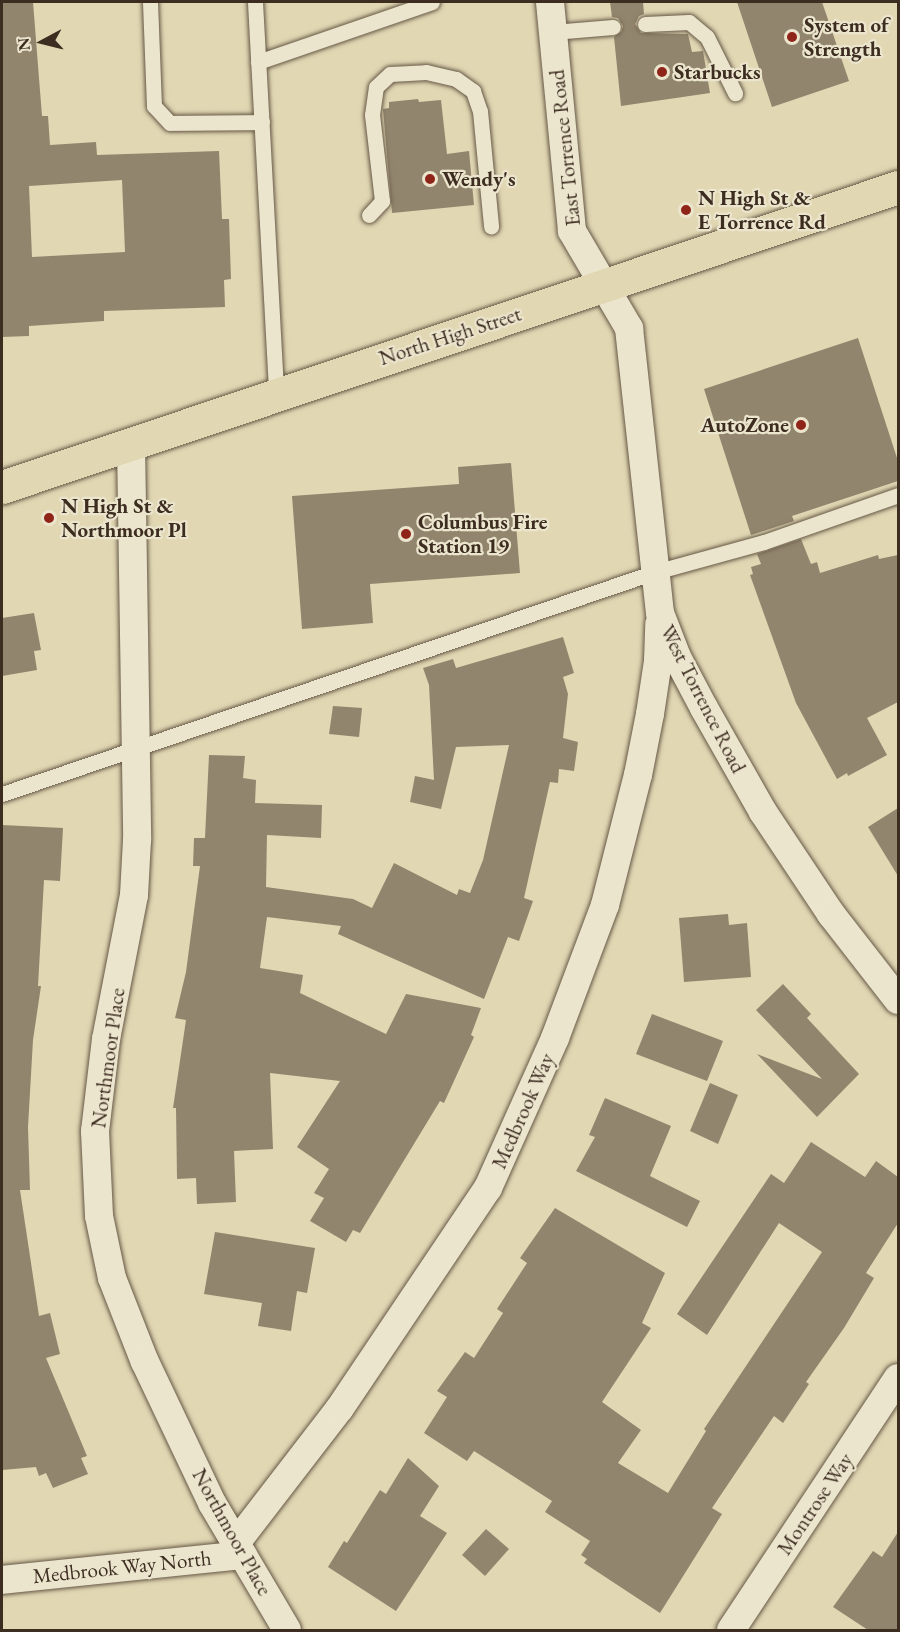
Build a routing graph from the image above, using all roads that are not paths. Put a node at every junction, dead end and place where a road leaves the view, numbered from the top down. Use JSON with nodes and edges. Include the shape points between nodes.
{"nodes":[{"id":1,"x":150,"y":2,"type":"edge"},
{"id":2,"x":255,"y":2,"type":"edge"},
{"id":3,"x":432,"y":2,"type":"edge"},
{"id":4,"x":550,"y":2,"type":"edge"},
{"id":5,"x":645,"y":24,"type":"dead end"},
{"id":6,"x":613,"y":27,"type":"dead end"},
{"id":7,"x":553,"y":32,"type":"junction"},
{"id":8,"x":258,"y":62,"type":"junction"},
{"id":9,"x":735,"y":93,"type":"dead end"},
{"id":10,"x":262,"y":122,"type":"junction"},
{"id":11,"x":898,"y":187,"type":"edge"},
{"id":12,"x":369,"y":215,"type":"dead end"},
{"id":13,"x":491,"y":226,"type":"dead end"},
{"id":14,"x":606,"y":285,"type":"junction"},
{"id":15,"x":276,"y":393,"type":"junction"},
{"id":16,"x":131,"y":443,"type":"junction"},
{"id":17,"x":2,"y":486,"type":"edge"},
{"id":18,"x":898,"y":495,"type":"edge"},
{"id":19,"x":655,"y":572,"type":"junction"},
{"id":20,"x":660,"y":613,"type":"junction"},
{"id":21,"x":137,"y":748,"type":"junction"},
{"id":22,"x":2,"y":794,"type":"edge"},
{"id":23,"x":898,"y":1000,"type":"edge"},
{"id":24,"x":898,"y":1378,"type":"edge"},
{"id":25,"x":239,"y":1549,"type":"junction"},
{"id":26,"x":2,"y":1580,"type":"edge"},
{"id":27,"x":287,"y":1630,"type":"edge"},
{"id":28,"x":731,"y":1630,"type":"edge"}],
"edges":[{"from":1,"to":10,"type":"lane","via":[[154,106],[170,123]]},
{"from":2,"to":8,"type":"lane"},
{"from":3,"to":8,"type":"lane"},
{"from":4,"to":7,"type":"street","name":"East Torrence Road"},
{"from":5,"to":9,"type":"lane","via":[[689,22],[707,37]]},
{"from":6,"to":7,"type":"lane"},
{"from":7,"to":14,"type":"street","name":"East Torrence Road","via":[[572,231]]},
{"from":8,"to":10,"type":"lane"},
{"from":10,"to":15,"type":"lane"},
{"from":11,"to":14,"type":"main road","name":"North High Street"},
{"from":12,"to":13,"type":"lane","via":[[382,201],[372,115],[376,87],[390,74],[426,72],[456,79],[472,91],[480,111]]},
{"from":14,"to":15,"type":"main road","name":"North High Street"},
{"from":14,"to":19,"type":"street","name":"West Torrence Road","via":[[629,328]]},
{"from":15,"to":16,"type":"main road","name":"North High Street"},
{"from":16,"to":17,"type":"main road","name":"North High Street"},
{"from":16,"to":21,"type":"street","name":"Northmoor Place"},
{"from":18,"to":19,"type":"lane","via":[[764,542]]},
{"from":19,"to":20,"type":"street","name":"West Torrence Road"},
{"from":19,"to":21,"type":"lane"},
{"from":20,"to":23,"type":"street","name":"West Torrence Road","via":[[677,657],[763,812],[831,914]]},
{"from":20,"to":25,"type":"street","name":"Medbrook Way","via":[[650,714],[605,904],[555,1038],[488,1188],[340,1408]]},
{"from":21,"to":22,"type":"lane"},
{"from":21,"to":25,"type":"street","name":"Northmoor Place","via":[[134,895],[106,1039],[95,1131],[99,1216],[112,1278],[145,1362],[212,1503]]},
{"from":24,"to":28,"type":"street","name":"Montrose Way"},
{"from":25,"to":26,"type":"street","name":"Medbrook Way North"},
{"from":25,"to":27,"type":"street","name":"Northmoor Place"}]}
